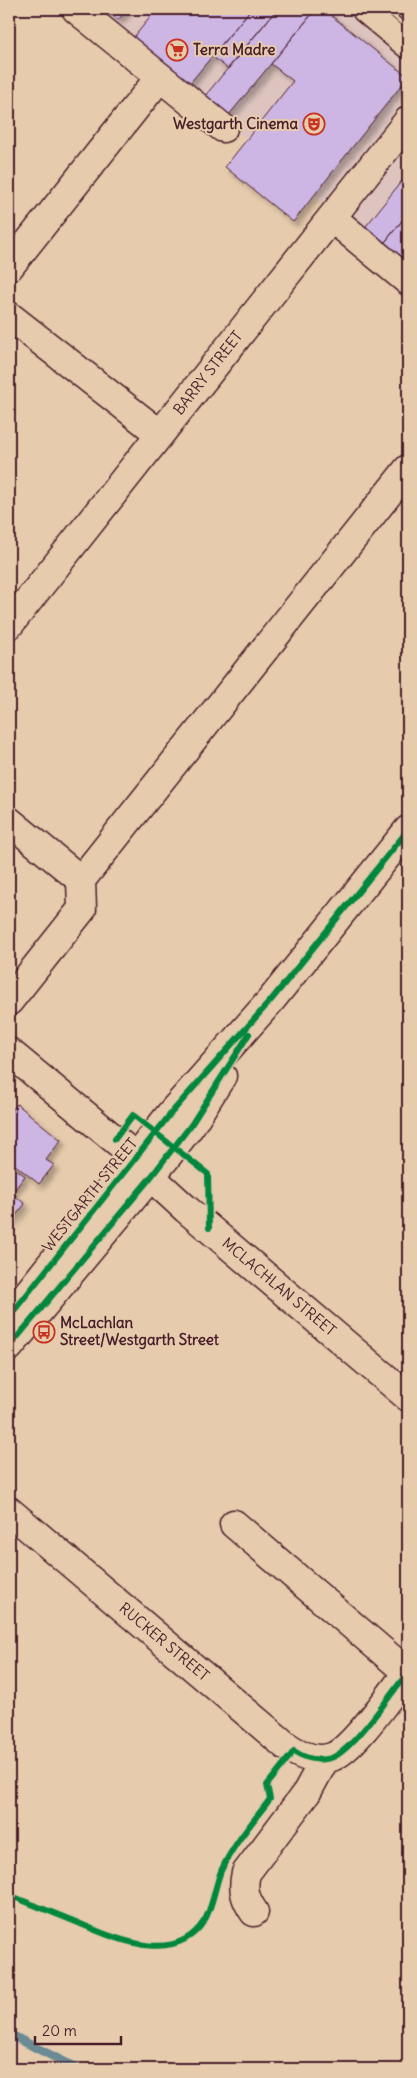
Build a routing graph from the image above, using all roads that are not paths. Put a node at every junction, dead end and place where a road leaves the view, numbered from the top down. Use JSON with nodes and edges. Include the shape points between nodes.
{"nodes":[{"id":1,"x":76,"y":9,"type":"edge"},
{"id":2,"x":366,"y":9,"type":"edge"},
{"id":3,"x":408,"y":44,"type":"edge"},
{"id":4,"x":160,"y":78,"type":"junction"},
{"id":5,"x":408,"y":121,"type":"edge"},
{"id":6,"x":223,"y":128,"type":"dead end"},
{"id":7,"x":332,"y":218,"type":"junction"},
{"id":8,"x":9,"y":266,"type":"edge"},
{"id":9,"x":408,"y":281,"type":"edge"},
{"id":10,"x":9,"y":316,"type":"edge"},
{"id":11,"x":160,"y":434,"type":"junction"},
{"id":12,"x":408,"y":469,"type":"edge"},
{"id":13,"x":9,"y":625,"type":"edge"},
{"id":14,"x":9,"y":821,"type":"edge"},
{"id":15,"x":408,"y":830,"type":"edge"},
{"id":16,"x":81,"y":880,"type":"junction"},
{"id":17,"x":9,"y":1001,"type":"edge"},
{"id":18,"x":9,"y":1052,"type":"edge"},
{"id":19,"x":144,"y":1167,"type":"junction"},
{"id":20,"x":9,"y":1317,"type":"edge"},
{"id":21,"x":9,"y":1347,"type":"edge"},
{"id":22,"x":408,"y":1396,"type":"edge"},
{"id":23,"x":9,"y":1511,"type":"edge"},
{"id":24,"x":234,"y":1524,"type":"dead end"},
{"id":25,"x":408,"y":1672,"type":"edge"},
{"id":26,"x":325,"y":1759,"type":"junction"},
{"id":27,"x":254,"y":1912,"type":"dead end"}],
"edges":[{"from":1,"to":4,"type":"street"},
{"from":2,"to":3,"type":"street"},
{"from":4,"to":6,"type":"street"},
{"from":4,"to":8,"type":"street"},
{"from":5,"to":7,"type":"street","name":"BARRY STREET"},
{"from":7,"to":9,"type":"street"},
{"from":7,"to":11,"type":"street","name":"BARRY STREET"},
{"from":10,"to":11,"type":"street"},
{"from":11,"to":13,"type":"street","name":"BARRY STREET"},
{"from":12,"to":16,"type":"street"},
{"from":14,"to":16,"type":"street"},
{"from":15,"to":19,"type":"street","name":"WESTGARTH STREET","via":[[272,999],[172,1112]]},
{"from":16,"to":17,"type":"street","via":[[82,909]]},
{"from":18,"to":19,"type":"street","name":"MCLACHLAN STREET"},
{"from":19,"to":20,"type":"street","name":"WESTGARTH STREET"},
{"from":19,"to":21,"type":"street","name":"WESTGARTH STREET"},
{"from":19,"to":22,"type":"street","name":"MCLACHLAN STREET","via":[[186,1209]]},
{"from":23,"to":26,"type":"street","name":"RUCKER STREET","via":[[285,1745],[306,1757]]},
{"from":24,"to":25,"type":"street"},
{"from":25,"to":26,"type":"street","via":[[348,1745]]},
{"from":26,"to":27,"type":"street","via":[[312,1784],[246,1873],[245,1896]]}]}
